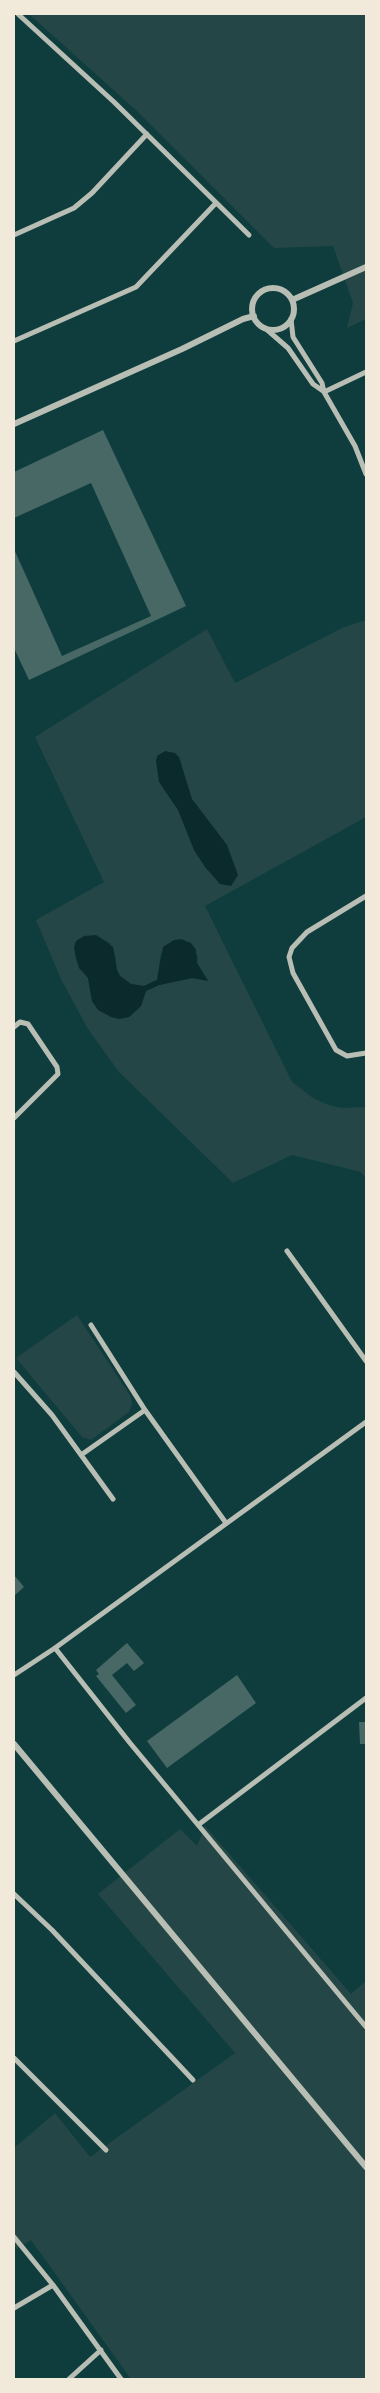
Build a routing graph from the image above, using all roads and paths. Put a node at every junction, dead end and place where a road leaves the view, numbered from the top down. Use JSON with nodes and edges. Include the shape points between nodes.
{"nodes":[{"id":1,"x":18,"y":14,"type":"edge"},
{"id":2,"x":147,"y":134,"type":"junction"},
{"id":3,"x":216,"y":203,"type":"junction"},
{"id":4,"x":14,"y":235,"type":"edge"},
{"id":5,"x":249,"y":235,"type":"dead end"},
{"id":6,"x":366,"y":267,"type":"edge"},
{"id":7,"x":292,"y":300,"type":"junction"},
{"id":8,"x":254,"y":316,"type":"junction"},
{"id":9,"x":291,"y":319,"type":"junction"},
{"id":10,"x":265,"y":328,"type":"junction"},
{"id":11,"x":14,"y":341,"type":"edge"},
{"id":12,"x":366,"y":372,"type":"edge"},
{"id":13,"x":324,"y":392,"type":"junction"},
{"id":14,"x":14,"y":424,"type":"edge"},
{"id":15,"x":366,"y":474,"type":"edge"},
{"id":16,"x":366,"y":896,"type":"edge"},
{"id":17,"x":14,"y":1027,"type":"edge"},
{"id":18,"x":366,"y":1053,"type":"edge"},
{"id":19,"x":14,"y":1118,"type":"edge"},
{"id":20,"x":287,"y":1251,"type":"dead end"},
{"id":21,"x":91,"y":1324,"type":"dead end"},
{"id":22,"x":366,"y":1361,"type":"edge"},
{"id":23,"x":14,"y":1372,"type":"edge"},
{"id":24,"x":145,"y":1410,"type":"junction"},
{"id":25,"x":366,"y":1422,"type":"edge"},
{"id":26,"x":81,"y":1455,"type":"junction"},
{"id":27,"x":113,"y":1499,"type":"dead end"},
{"id":28,"x":226,"y":1523,"type":"junction"},
{"id":29,"x":55,"y":1648,"type":"junction"},
{"id":30,"x":14,"y":1675,"type":"edge"},
{"id":31,"x":366,"y":1698,"type":"edge"},
{"id":32,"x":14,"y":1744,"type":"edge"},
{"id":33,"x":198,"y":1825,"type":"junction"},
{"id":34,"x":14,"y":1894,"type":"edge"},
{"id":35,"x":366,"y":2028,"type":"edge"},
{"id":36,"x":14,"y":2058,"type":"edge"},
{"id":37,"x":193,"y":2080,"type":"dead end"},
{"id":38,"x":106,"y":2150,"type":"dead end"},
{"id":39,"x":366,"y":2167,"type":"edge"},
{"id":40,"x":14,"y":2237,"type":"edge"},
{"id":41,"x":53,"y":2284,"type":"junction"},
{"id":42,"x":14,"y":2308,"type":"edge"},
{"id":43,"x":101,"y":2350,"type":"junction"},
{"id":44,"x":69,"y":2379,"type":"edge"},
{"id":45,"x":121,"y":2379,"type":"edge"}],
"edges":[{"from":1,"to":2,"type":"street"},
{"from":2,"to":3,"type":"street"},
{"from":2,"to":4,"type":"street","via":[[74,208]]},
{"from":3,"to":5,"type":"street"},
{"from":3,"to":11,"type":"street","via":[[136,287]]},
{"from":6,"to":7,"type":"street"},
{"from":7,"to":8,"type":"street","via":[[281,290],[265,290],[254,301]]},
{"from":7,"to":9,"type":"street"},
{"from":8,"to":10,"type":"street"},
{"from":8,"to":14,"type":"street"},
{"from":9,"to":10,"type":"street","via":[[280,329]]},
{"from":9,"to":13,"type":"street","via":[[293,337],[322,383]]},
{"from":10,"to":13,"type":"street","via":[[288,348],[314,384]]},
{"from":12,"to":13,"type":"street"},
{"from":13,"to":15,"type":"street","via":[[355,446]]},
{"from":16,"to":18,"type":"street","via":[[307,932],[294,945],[289,957],[293,973],[336,1050],[347,1056]]},
{"from":17,"to":19,"type":"street","via":[[20,1022],[28,1024],[57,1067],[58,1074]]},
{"from":20,"to":22,"type":"street"},
{"from":21,"to":24,"type":"street"},
{"from":23,"to":26,"type":"street","via":[[52,1415]]},
{"from":24,"to":26,"type":"street"},
{"from":24,"to":28,"type":"street"},
{"from":25,"to":28,"type":"street"},
{"from":26,"to":27,"type":"street"},
{"from":28,"to":29,"type":"street"},
{"from":29,"to":30,"type":"street"},
{"from":29,"to":33,"type":"street"},
{"from":31,"to":33,"type":"street"},
{"from":32,"to":39,"type":"street"},
{"from":33,"to":35,"type":"street"},
{"from":34,"to":37,"type":"street"},
{"from":36,"to":38,"type":"street"},
{"from":40,"to":41,"type":"street"},
{"from":41,"to":42,"type":"street"},
{"from":41,"to":43,"type":"street"},
{"from":43,"to":44,"type":"street"},
{"from":43,"to":45,"type":"street"}]}
